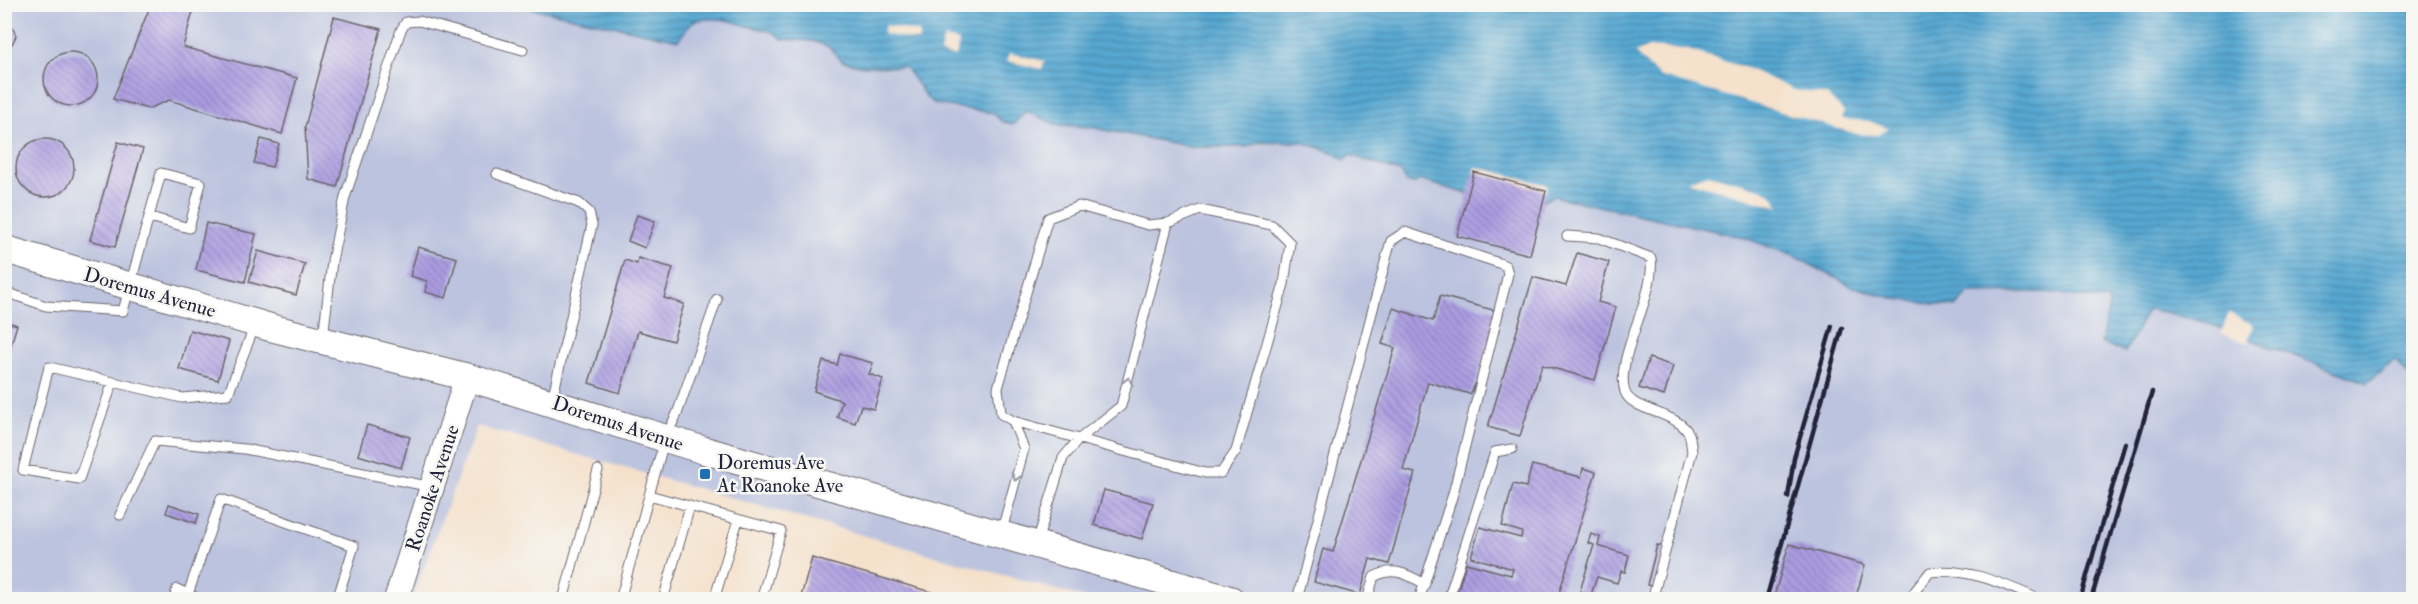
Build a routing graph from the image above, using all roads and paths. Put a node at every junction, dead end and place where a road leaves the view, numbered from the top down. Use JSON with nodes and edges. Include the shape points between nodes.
{"nodes":[{"id":1,"x":523,"y":50,"type":"dead end"},
{"id":2,"x":497,"y":174,"type":"dead end"},
{"id":3,"x":150,"y":217,"type":"junction"},
{"id":4,"x":1168,"y":223,"type":"junction"},
{"id":5,"x":1567,"y":236,"type":"dead end"},
{"id":6,"x":5,"y":249,"type":"edge"},
{"id":7,"x":132,"y":286,"type":"junction"},
{"id":8,"x":717,"y":300,"type":"dead end"},
{"id":9,"x":256,"y":323,"type":"junction"},
{"id":10,"x":323,"y":341,"type":"junction"},
{"id":11,"x":468,"y":377,"type":"junction"},
{"id":12,"x":113,"y":382,"type":"junction"},
{"id":13,"x":551,"y":402,"type":"junction"},
{"id":14,"x":1013,"y":421,"type":"junction"},
{"id":15,"x":664,"y":438,"type":"junction"},
{"id":16,"x":1079,"y":440,"type":"junction"},
{"id":17,"x":1512,"y":449,"type":"dead end"},
{"id":18,"x":598,"y":470,"type":"dead end"},
{"id":19,"x":432,"y":487,"type":"junction"},
{"id":20,"x":649,"y":495,"type":"junction"},
{"id":21,"x":690,"y":506,"type":"junction"},
{"id":22,"x":120,"y":515,"type":"dead end"},
{"id":23,"x":738,"y":520,"type":"junction"},
{"id":24,"x":1000,"y":534,"type":"junction"},
{"id":25,"x":1036,"y":544,"type":"junction"},
{"id":26,"x":1425,"y":584,"type":"junction"},
{"id":27,"x":188,"y":594,"type":"junction"},
{"id":28,"x":174,"y":600,"type":"edge"},
{"id":29,"x":202,"y":600,"type":"edge"},
{"id":30,"x":337,"y":600,"type":"edge"},
{"id":31,"x":396,"y":600,"type":"edge"},
{"id":32,"x":563,"y":600,"type":"edge"},
{"id":33,"x":620,"y":600,"type":"edge"},
{"id":34,"x":663,"y":600,"type":"edge"},
{"id":35,"x":714,"y":600,"type":"edge"},
{"id":36,"x":761,"y":600,"type":"edge"},
{"id":37,"x":1231,"y":600,"type":"edge"},
{"id":38,"x":1297,"y":600,"type":"edge"},
{"id":39,"x":1366,"y":600,"type":"edge"},
{"id":40,"x":1419,"y":600,"type":"edge"},
{"id":41,"x":1448,"y":600,"type":"edge"},
{"id":42,"x":1652,"y":600,"type":"edge"},
{"id":43,"x":1908,"y":600,"type":"edge"},
{"id":44,"x":2041,"y":600,"type":"edge"}],
"edges":[{"from":1,"to":10,"type":"lane","via":[[418,21],[406,22],[345,197],[332,261]]},
{"from":2,"to":13,"type":"lane","via":[[579,203],[589,212],[591,225]]},
{"from":3,"to":3,"type":"lane","via":[[161,173],[201,183],[189,228]]},
{"from":3,"to":7,"type":"lane"},
{"from":4,"to":14,"type":"lane","via":[[1148,225],[1079,206],[1048,218],[998,388],[1001,414]]},
{"from":16,"to":4,"type":"lane","one_way":true,"via":[[1121,406]]},
{"from":4,"to":16,"type":"lane","via":[[1200,210],[1272,225],[1290,243],[1284,284],[1236,451],[1221,473],[1205,473]]},
{"from":5,"to":42,"type":"lane","via":[[1599,238],[1651,258],[1653,270],[1623,376],[1626,394],[1634,403],[1671,417],[1689,434],[1692,452]]},
{"from":6,"to":7,"type":"main road","name":"Doremus Avenue"},
{"from":6,"to":7,"type":"lane","via":[[5,292],[46,306],[123,311]]},
{"from":7,"to":9,"type":"main road","name":"Doremus Avenue"},
{"from":8,"to":15,"type":"lane","via":[[677,414]]},
{"from":9,"to":10,"type":"main road","name":"Doremus Avenue"},
{"from":9,"to":12,"type":"lane","via":[[228,394],[182,398]]},
{"from":10,"to":11,"type":"main road","name":"Doremus Avenue"},
{"from":11,"to":13,"type":"main road","name":"Doremus Avenue"},
{"from":11,"to":19,"type":"street","name":"Roanoke Avenue"},
{"from":12,"to":12,"type":"lane","via":[[49,367],[23,470],[79,479]]},
{"from":13,"to":15,"type":"main road","name":"Doremus Avenue"},
{"from":14,"to":16,"type":"lane"},
{"from":14,"to":24,"type":"lane","one_way":true,"via":[[1024,449]]},
{"from":15,"to":20,"type":"lane"},
{"from":15,"to":24,"type":"main road","name":"Doremus Avenue"},
{"from":16,"to":25,"type":"lane","via":[[1063,458]]},
{"from":17,"to":41,"type":"lane","via":[[1495,452]]},
{"from":18,"to":32,"type":"lane"},
{"from":19,"to":22,"type":"lane","via":[[245,449],[155,441]]},
{"from":19,"to":31,"type":"street","name":"Roanoke Avenue"},
{"from":20,"to":21,"type":"lane"},
{"from":20,"to":33,"type":"lane"},
{"from":21,"to":23,"type":"lane"},
{"from":21,"to":34,"type":"lane"},
{"from":23,"to":35,"type":"lane"},
{"from":23,"to":36,"type":"lane","via":[[781,531]]},
{"from":24,"to":25,"type":"main road","name":"Doremus Avenue"},
{"from":25,"to":37,"type":"main road","name":"Doremus Avenue"},
{"from":26,"to":38,"type":"lane","via":[[1454,494],[1508,274],[1506,266],[1499,263],[1405,232],[1391,240]]},
{"from":26,"to":39,"type":"lane","via":[[1405,573],[1384,571],[1374,577]]},
{"from":26,"to":40,"type":"lane"},
{"from":27,"to":28,"type":"lane","via":[[177,589]]},
{"from":27,"to":29,"type":"lane"},
{"from":27,"to":30,"type":"lane","via":[[221,499],[354,546]]},
{"from":43,"to":44,"type":"lane","via":[[1930,572],[1952,569]]}]}
